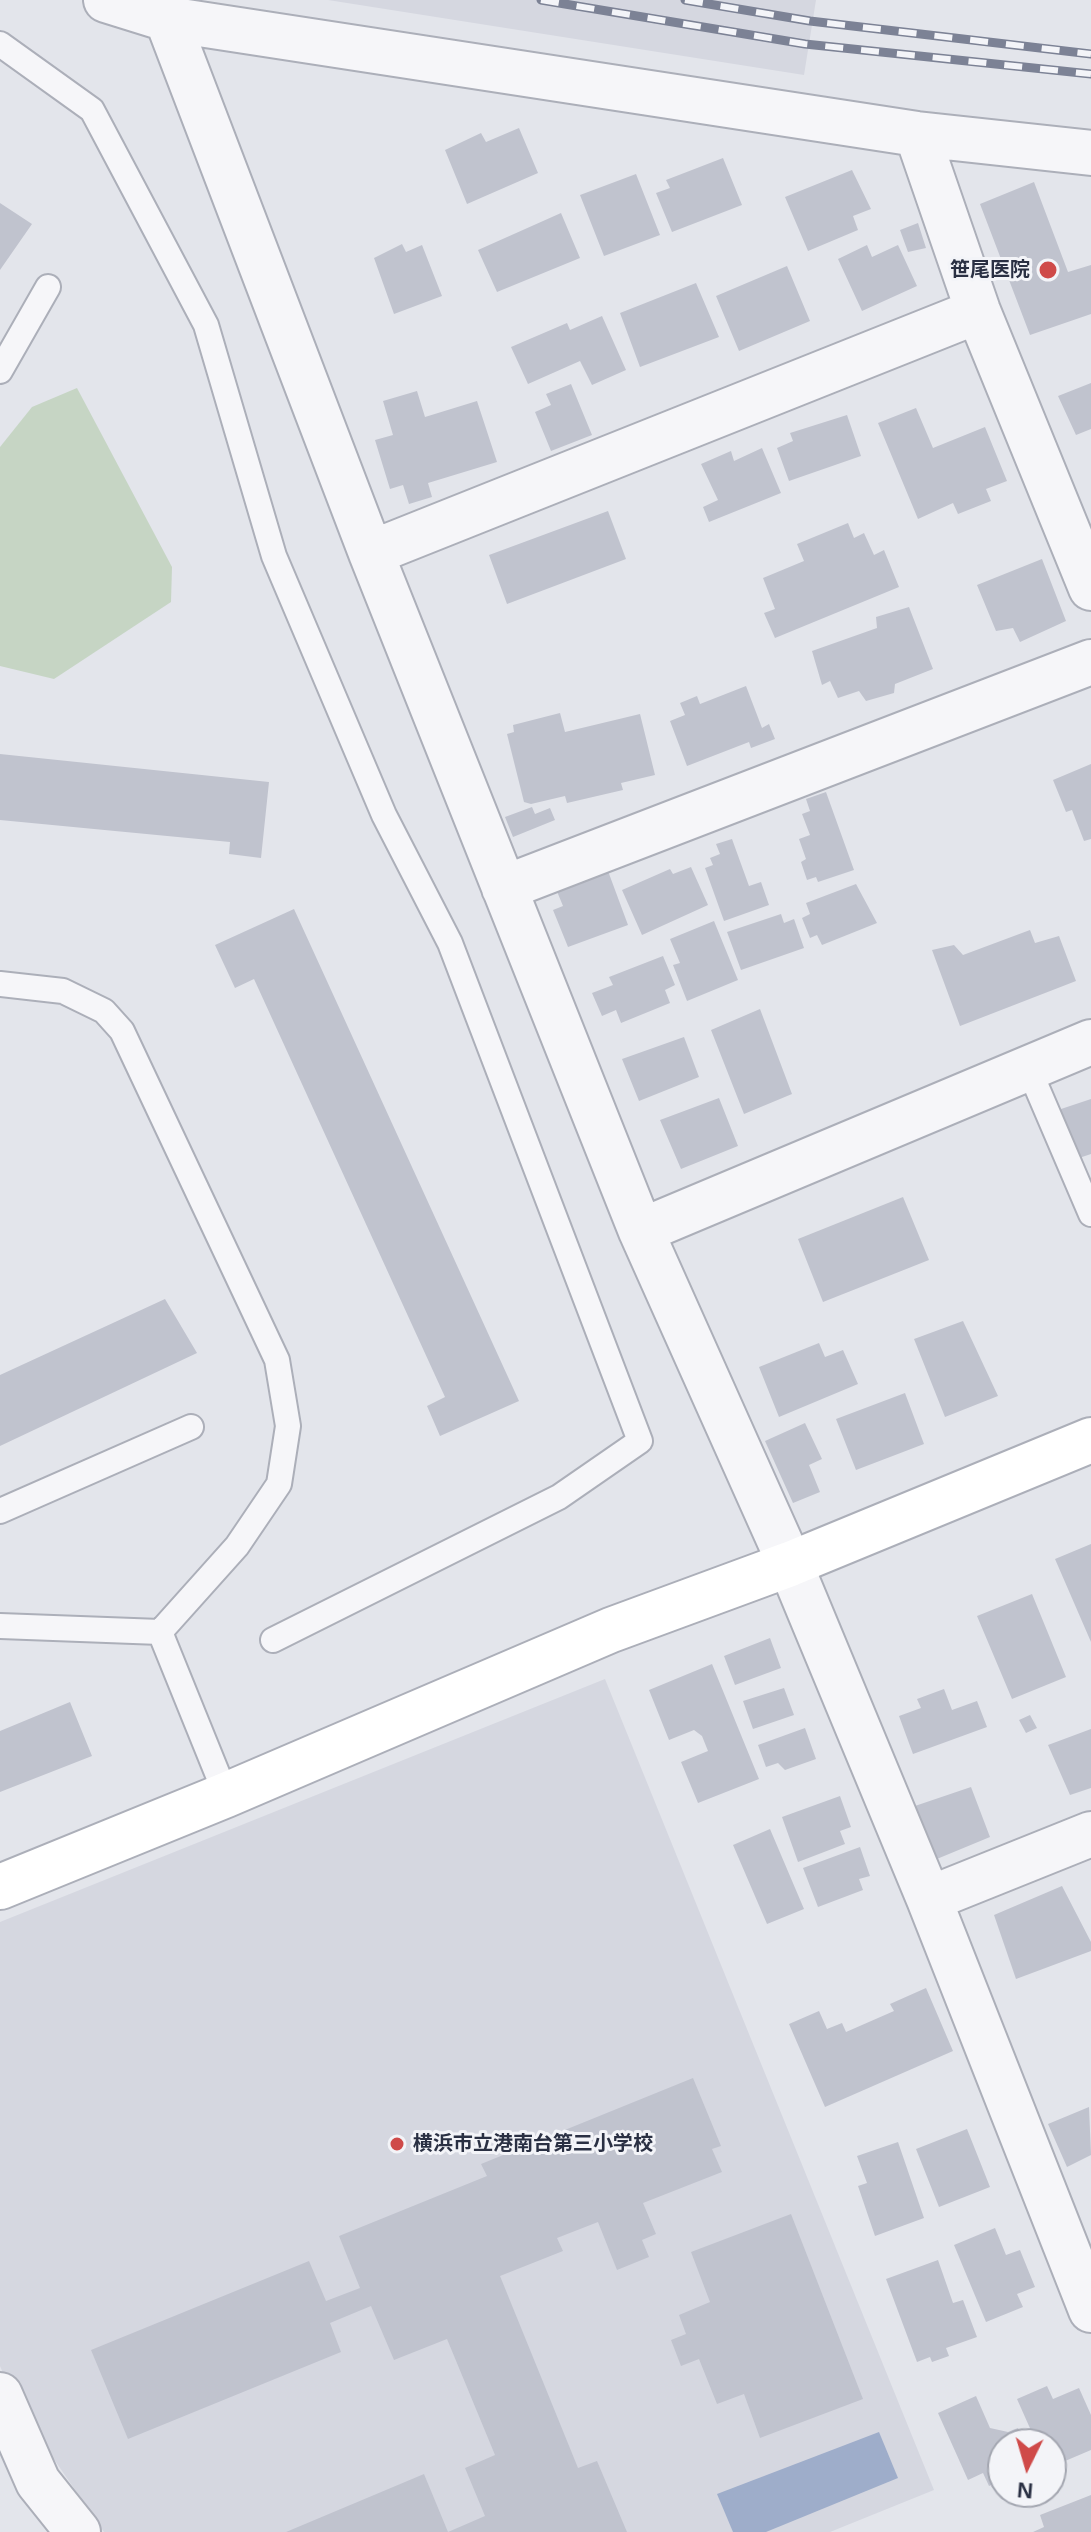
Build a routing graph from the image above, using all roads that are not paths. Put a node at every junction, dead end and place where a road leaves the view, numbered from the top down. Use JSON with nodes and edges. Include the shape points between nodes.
{"nodes":[{"id":1,"x":106,"y":0,"type":"edge"},
{"id":2,"x":167,"y":19,"type":"junction"},
{"id":3,"x":0,"y":44,"type":"edge"},
{"id":4,"x":917,"y":134,"type":"junction"},
{"id":5,"x":1091,"y":153,"type":"edge"},
{"id":6,"x":48,"y":287,"type":"dead end"},
{"id":7,"x":978,"y":311,"type":"junction"},
{"id":8,"x":0,"y":371,"type":"edge"},
{"id":9,"x":371,"y":553,"type":"junction"},
{"id":10,"x":1091,"y":588,"type":"edge"},
{"id":11,"x":1091,"y":662,"type":"edge"},
{"id":12,"x":504,"y":888,"type":"junction"},
{"id":13,"x":0,"y":984,"type":"edge"},
{"id":14,"x":1091,"y":1042,"type":"edge"},
{"id":15,"x":1028,"y":1067,"type":"junction"},
{"id":16,"x":1091,"y":1214,"type":"edge"},
{"id":17,"x":641,"y":1231,"type":"junction"},
{"id":18,"x":191,"y":1427,"type":"dead end"},
{"id":19,"x":1091,"y":1440,"type":"edge"},
{"id":20,"x":0,"y":1511,"type":"edge"},
{"id":21,"x":790,"y":1564,"type":"junction"},
{"id":22,"x":0,"y":1626,"type":"edge"},
{"id":23,"x":160,"y":1632,"type":"junction"},
{"id":24,"x":273,"y":1640,"type":"dead end"},
{"id":25,"x":226,"y":1795,"type":"junction"},
{"id":26,"x":1091,"y":1834,"type":"edge"},
{"id":27,"x":0,"y":1887,"type":"edge"},
{"id":28,"x":929,"y":1899,"type":"junction"},
{"id":29,"x":1076,"y":2225,"type":"edge"},
{"id":30,"x":1091,"y":2310,"type":"edge"},
{"id":31,"x":0,"y":2395,"type":"edge"},
{"id":32,"x":78,"y":2532,"type":"edge"}],
"edges":[{"from":1,"to":2,"type":"street"},
{"from":2,"to":4,"type":"street"},
{"from":2,"to":9,"type":"street"},
{"from":3,"to":24,"type":"lane","via":[[92,110],[206,325],[274,556],[384,815],[450,943],[640,1441],[559,1497]]},
{"from":4,"to":5,"type":"street"},
{"from":4,"to":7,"type":"street"},
{"from":6,"to":8,"type":"lane"},
{"from":7,"to":9,"type":"street"},
{"from":7,"to":10,"type":"street"},
{"from":9,"to":12,"type":"street"},
{"from":11,"to":12,"type":"street"},
{"from":12,"to":17,"type":"street"},
{"from":13,"to":23,"type":"lane","via":[[63,991],[104,1011],[122,1031],[277,1360],[288,1426],[279,1484],[237,1546]]},
{"from":14,"to":15,"type":"street"},
{"from":15,"to":16,"type":"lane"},
{"from":15,"to":17,"type":"street"},
{"from":17,"to":21,"type":"street"},
{"from":18,"to":20,"type":"lane"},
{"from":19,"to":21,"type":"street"},
{"from":21,"to":25,"type":"street","via":[[611,1630]]},
{"from":21,"to":28,"type":"street"},
{"from":22,"to":23,"type":"lane"},
{"from":23,"to":25,"type":"lane"},
{"from":25,"to":27,"type":"street"},
{"from":26,"to":28,"type":"street"},
{"from":28,"to":29,"type":"street"},
{"from":29,"to":30,"type":"street"},
{"from":31,"to":32,"type":"street","via":[[38,2482]]}]}
